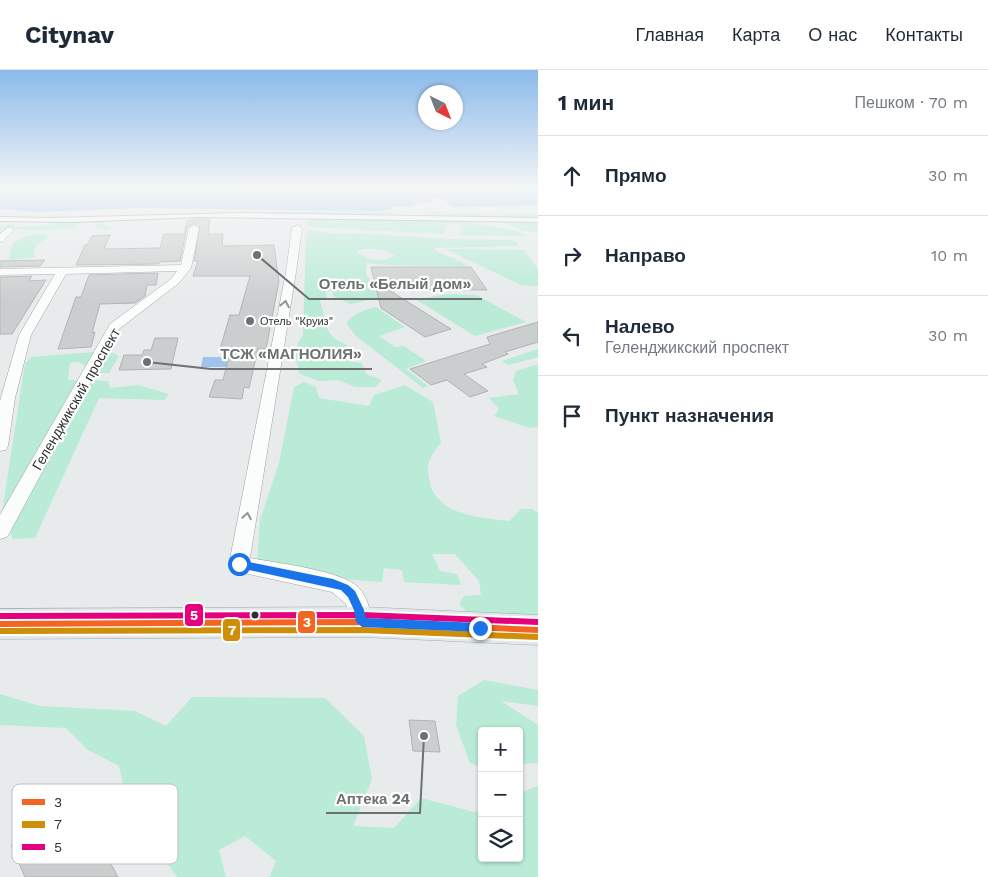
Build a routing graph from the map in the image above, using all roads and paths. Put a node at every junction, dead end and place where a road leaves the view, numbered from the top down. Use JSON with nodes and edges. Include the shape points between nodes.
{"nodes":[{"id":1,"x":194,"y":228,"type":"dead end"},
{"id":2,"x":297,"y":228,"type":"dead end"},
{"id":3,"x":9,"y":230,"type":"dead end"},
{"id":4,"x":0,"y":239,"type":"edge"},
{"id":5,"x":186,"y":268,"type":"junction"},
{"id":6,"x":63,"y":270,"type":"junction"},
{"id":7,"x":0,"y":272,"type":"edge"},
{"id":8,"x":0,"y":446,"type":"edge"},
{"id":9,"x":0,"y":532,"type":"edge"},
{"id":10,"x":362,"y":622,"type":"junction"},
{"id":11,"x":0,"y":624,"type":"edge"},
{"id":12,"x":538,"y":630,"type":"edge"}],
"edges":[{"from":1,"to":5,"type":"street"},
{"from":10,"to":2,"type":"street","one_way":true,"via":[[352,594],[345,588],[239,564]]},
{"from":3,"to":4,"type":"street"},
{"from":5,"to":6,"type":"street"},
{"from":5,"to":9,"type":"street","name":"Геленджикский проспект","via":[[175,281],[114,327]]},
{"from":6,"to":7,"type":"street"},
{"from":6,"to":8,"type":"street","via":[[25,335],[8,398]]},
{"from":10,"to":11,"type":"main road"},
{"from":10,"to":12,"type":"main road"}]}
